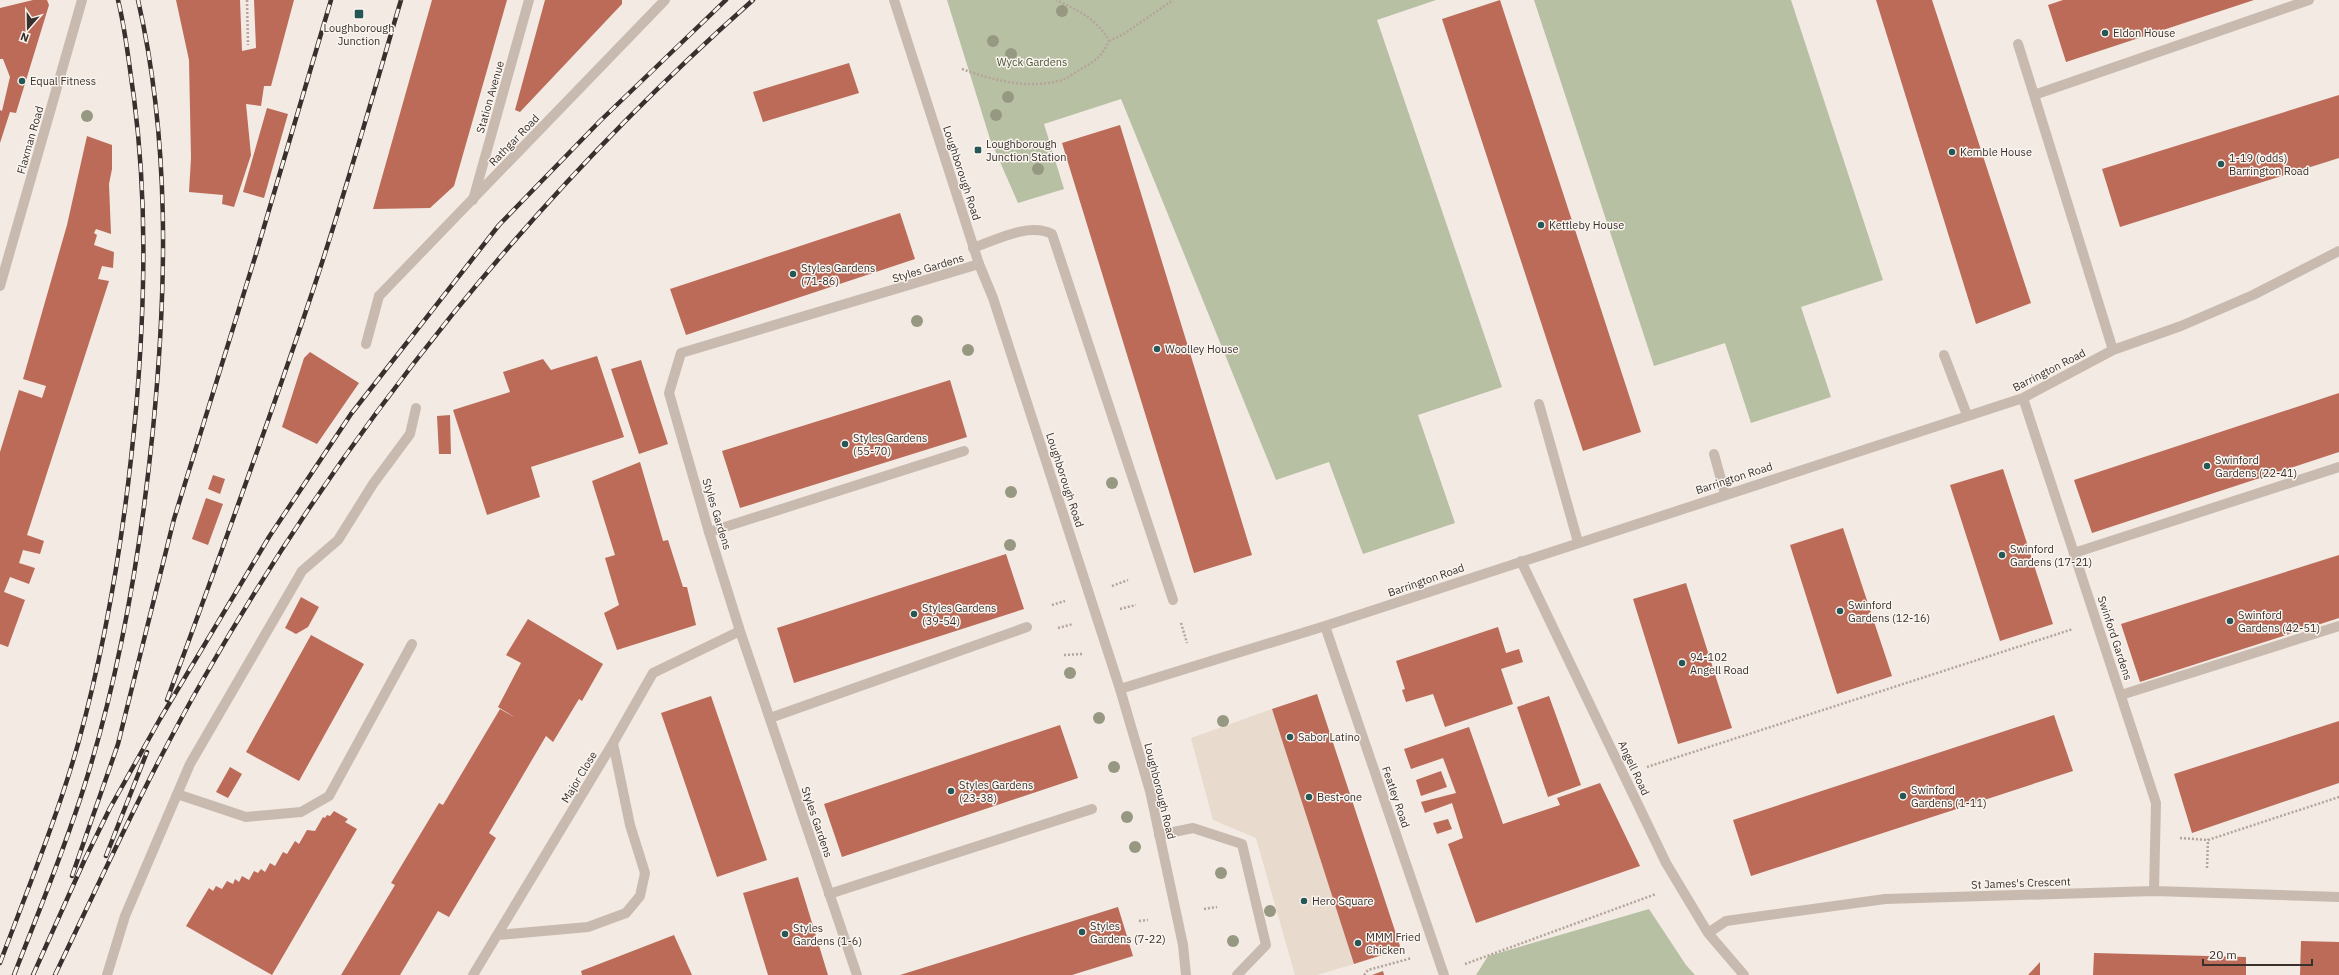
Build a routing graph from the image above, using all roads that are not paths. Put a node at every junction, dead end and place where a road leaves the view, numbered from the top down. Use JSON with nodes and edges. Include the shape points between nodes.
{"nodes":[{"id":1,"x":82,"y":0,"type":"edge"},
{"id":2,"x":529,"y":0,"type":"edge"},
{"id":3,"x":665,"y":0,"type":"edge"},
{"id":4,"x":894,"y":0,"type":"edge"},
{"id":5,"x":2309,"y":0,"type":"edge"},
{"id":6,"x":2018,"y":44,"type":"dead end"},
{"id":7,"x":2034,"y":95,"type":"junction"},
{"id":8,"x":473,"y":200,"type":"junction"},
{"id":9,"x":973,"y":248,"type":"junction"},
{"id":10,"x":2339,"y":251,"type":"edge"},
{"id":11,"x":979,"y":264,"type":"junction"},
{"id":12,"x":0,"y":286,"type":"edge"},
{"id":13,"x":366,"y":344,"type":"dead end"},
{"id":14,"x":2113,"y":350,"type":"junction"},
{"id":15,"x":1944,"y":355,"type":"dead end"},
{"id":16,"x":2023,"y":398,"type":"junction"},
{"id":17,"x":1539,"y":404,"type":"dead end"},
{"id":18,"x":416,"y":408,"type":"dead end"},
{"id":19,"x":1967,"y":415,"type":"junction"},
{"id":20,"x":964,"y":451,"type":"dead end"},
{"id":21,"x":1714,"y":454,"type":"dead end"},
{"id":22,"x":2339,"y":468,"type":"edge"},
{"id":23,"x":1725,"y":494,"type":"junction"},
{"id":24,"x":709,"y":532,"type":"junction"},
{"id":25,"x":1578,"y":542,"type":"junction"},
{"id":26,"x":2074,"y":553,"type":"junction"},
{"id":27,"x":1521,"y":561,"type":"junction"},
{"id":28,"x":1173,"y":600,"type":"dead end"},
{"id":29,"x":1325,"y":626,"type":"junction"},
{"id":30,"x":2339,"y":626,"type":"edge"},
{"id":31,"x":1027,"y":627,"type":"dead end"},
{"id":32,"x":740,"y":631,"type":"junction"},
{"id":33,"x":412,"y":644,"type":"dead end"},
{"id":34,"x":1120,"y":689,"type":"junction"},
{"id":35,"x":2121,"y":695,"type":"junction"},
{"id":36,"x":770,"y":718,"type":"junction"},
{"id":37,"x":613,"y":743,"type":"junction"},
{"id":38,"x":177,"y":794,"type":"junction"},
{"id":39,"x":1092,"y":809,"type":"dead end"},
{"id":40,"x":1159,"y":835,"type":"junction"},
{"id":41,"x":2154,"y":891,"type":"junction"},
{"id":42,"x":829,"y":894,"type":"junction"},
{"id":43,"x":2339,"y":897,"type":"edge"},
{"id":44,"x":1708,"y":933,"type":"junction"},
{"id":45,"x":498,"y":935,"type":"junction"},
{"id":46,"x":1443,"y":973,"type":"edge"},
{"id":47,"x":106,"y":975,"type":"edge"},
{"id":48,"x":473,"y":975,"type":"edge"},
{"id":49,"x":857,"y":975,"type":"edge"},
{"id":50,"x":1186,"y":975,"type":"edge"},
{"id":51,"x":1237,"y":975,"type":"edge"},
{"id":52,"x":1744,"y":975,"type":"edge"}],
"edges":[{"from":1,"to":12,"type":"street","name":"Flaxman Road"},
{"from":2,"to":8,"type":"street","name":"Station Avenue"},
{"from":3,"to":8,"type":"street","name":"Rathgar Road"},
{"from":4,"to":9,"type":"street","name":"Loughborough Road"},
{"from":5,"to":7,"type":"street"},
{"from":6,"to":7,"type":"street"},
{"from":7,"to":14,"type":"street"},
{"from":8,"to":13,"type":"street","name":"Rathgar Road","via":[[379,296]]},
{"from":9,"to":11,"type":"street","name":"Loughborough Road"},
{"from":9,"to":28,"type":"street","via":[[1016,233],[1042,229],[1052,234]]},
{"from":10,"to":14,"type":"street","name":"Barrington Road","via":[[2253,295],[2182,326]]},
{"from":11,"to":24,"type":"street","name":"Styles Gardens","via":[[681,353],[669,393]]},
{"from":11,"to":34,"type":"street","name":"Loughborough Road","via":[[1000,320]]},
{"from":14,"to":16,"type":"street","name":"Barrington Road"},
{"from":15,"to":19,"type":"street"},
{"from":16,"to":19,"type":"street","name":"Barrington Road"},
{"from":16,"to":26,"type":"street","name":"Swinford Gardens"},
{"from":17,"to":25,"type":"street"},
{"from":18,"to":38,"type":"street","via":[[410,434],[373,484],[338,540],[302,571],[190,764]]},
{"from":19,"to":23,"type":"street","name":"Barrington Road"},
{"from":20,"to":24,"type":"street"},
{"from":21,"to":23,"type":"street"},
{"from":22,"to":26,"type":"street"},
{"from":23,"to":25,"type":"street","name":"Barrington Road"},
{"from":24,"to":32,"type":"street","name":"Styles Gardens"},
{"from":25,"to":27,"type":"street","name":"Barrington Road"},
{"from":26,"to":35,"type":"street","name":"Swinford Gardens"},
{"from":27,"to":29,"type":"street","name":"Barrington Road"},
{"from":27,"to":44,"type":"street","name":"Angell Road","via":[[1666,864]]},
{"from":29,"to":34,"type":"street","name":"Barrington Road"},
{"from":29,"to":46,"type":"street","name":"Featley Road"},
{"from":30,"to":35,"type":"street"},
{"from":31,"to":36,"type":"street"},
{"from":32,"to":36,"type":"street","name":"Styles Gardens"},
{"from":32,"to":37,"type":"street","name":"Major Close","via":[[653,673]]},
{"from":33,"to":38,"type":"street","via":[[329,796],[301,812],[246,817]]},
{"from":34,"to":40,"type":"street","name":"Loughborough Road","via":[[1150,791]]},
{"from":35,"to":41,"type":"street","name":"Swinford Gardens","via":[[2156,803]]},
{"from":36,"to":42,"type":"street","name":"Styles Gardens"},
{"from":37,"to":45,"type":"street","name":"Major Close"},
{"from":37,"to":45,"type":"street","via":[[630,825],[645,873],[640,896],[626,913],[588,927]]},
{"from":38,"to":47,"type":"street","via":[[126,916]]},
{"from":39,"to":42,"type":"street"},
{"from":40,"to":50,"type":"street","name":"Loughborough Road","via":[[1183,945]]},
{"from":40,"to":51,"type":"street","via":[[1193,828],[1242,844],[1266,945]]},
{"from":41,"to":43,"type":"street","name":"St James's Crescent"},
{"from":41,"to":44,"type":"street","name":"St James's Crescent","via":[[1885,899],[1726,920]]},
{"from":42,"to":49,"type":"street","name":"Styles Gardens"},
{"from":44,"to":52,"type":"street","name":"Angell Road"},
{"from":45,"to":48,"type":"street","name":"Major Close"}]}
